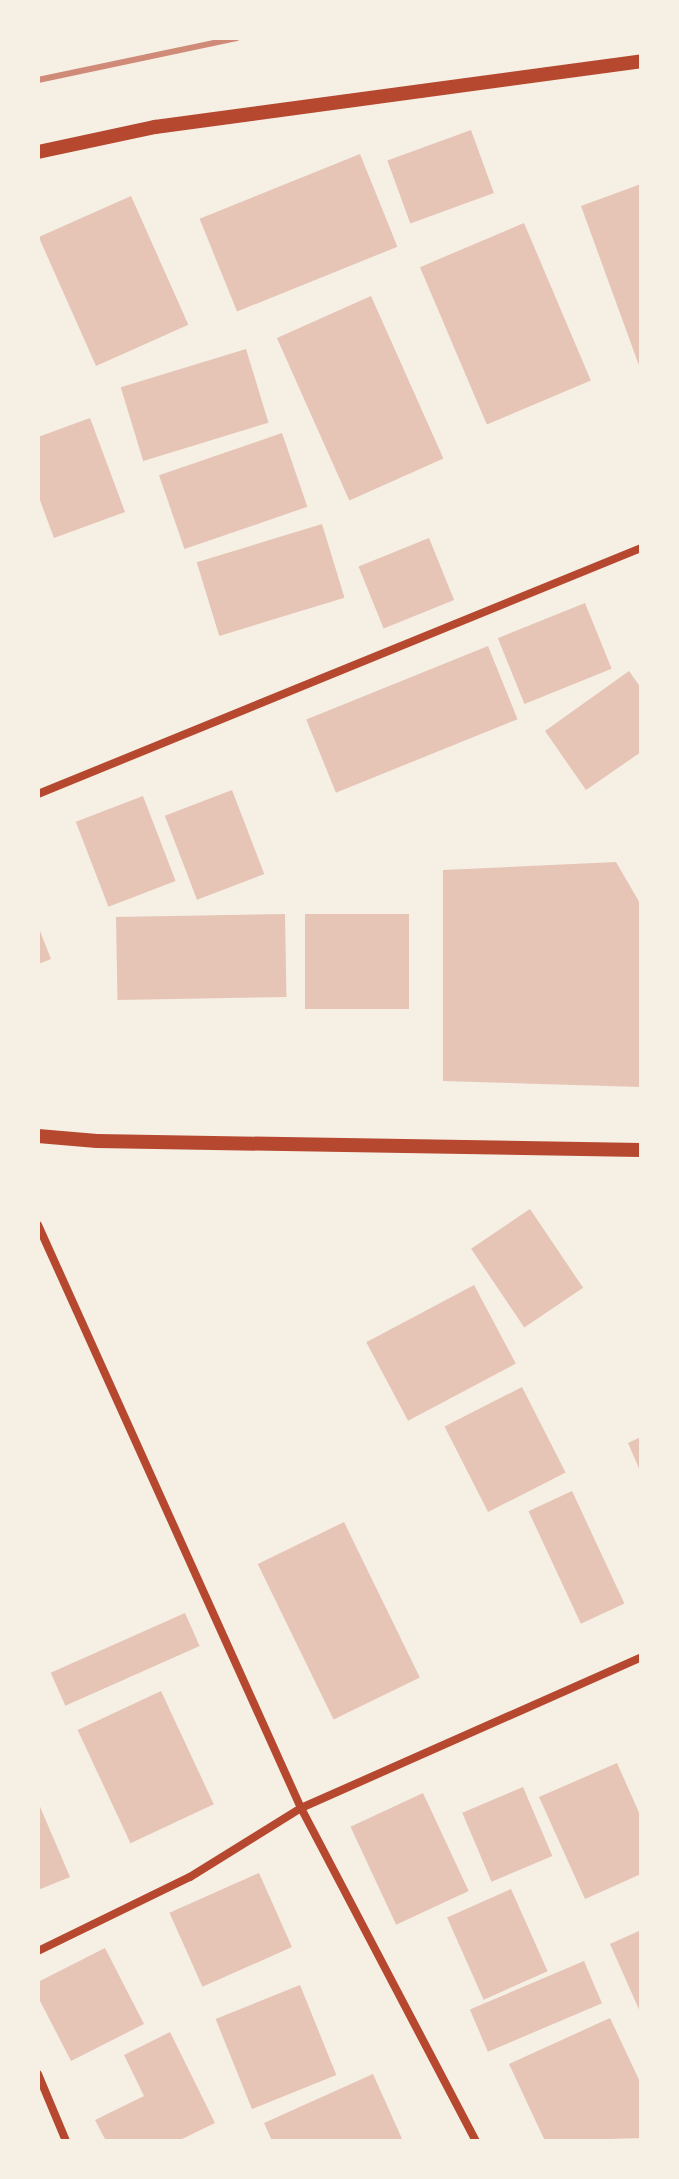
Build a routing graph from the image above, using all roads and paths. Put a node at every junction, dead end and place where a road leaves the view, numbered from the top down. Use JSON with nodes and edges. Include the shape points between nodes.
{"nodes":[{"id":1,"x":641,"y":61,"type":"edge"},
{"id":2,"x":38,"y":152,"type":"edge"},
{"id":3,"x":641,"y":548,"type":"edge"},
{"id":4,"x":38,"y":794,"type":"edge"},
{"id":5,"x":38,"y":1136,"type":"edge"},
{"id":6,"x":641,"y":1150,"type":"edge"},
{"id":7,"x":38,"y":1225,"type":"edge"},
{"id":8,"x":641,"y":1657,"type":"edge"},
{"id":9,"x":301,"y":1808,"type":"junction"},
{"id":10,"x":38,"y":1951,"type":"edge"},
{"id":11,"x":38,"y":2074,"type":"edge"},
{"id":12,"x":66,"y":2141,"type":"edge"},
{"id":13,"x":476,"y":2141,"type":"edge"}],
"edges":[{"from":1,"to":2,"type":"street","via":[[155,127]]},
{"from":3,"to":4,"type":"street"},
{"from":5,"to":6,"type":"street","via":[[113,1142]]},
{"from":7,"to":9,"type":"street"},
{"from":8,"to":9,"type":"street"},
{"from":9,"to":10,"type":"street","via":[[190,1877]]},
{"from":9,"to":13,"type":"street"},
{"from":11,"to":12,"type":"street"}]}
